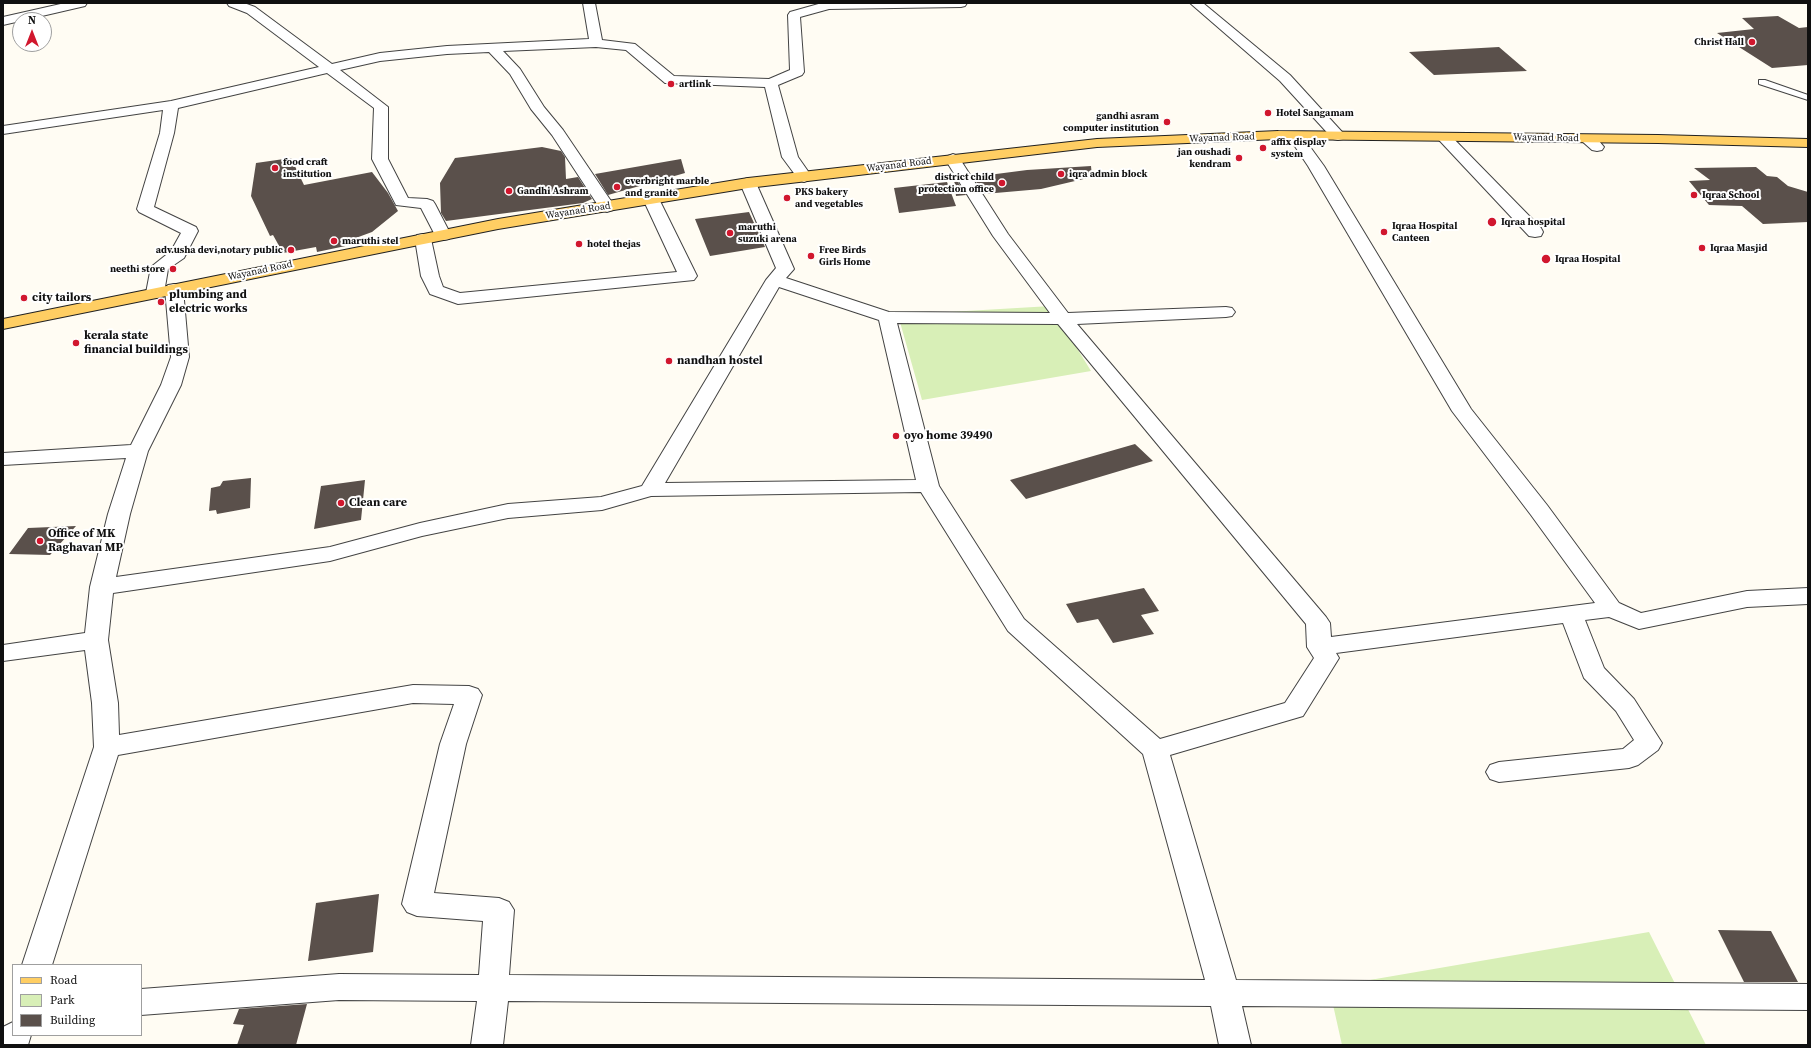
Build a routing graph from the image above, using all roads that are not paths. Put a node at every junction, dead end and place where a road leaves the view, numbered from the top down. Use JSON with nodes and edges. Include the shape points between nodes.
{"nodes":[{"id":1,"x":81,"y":3,"type":"edge"},
{"id":2,"x":233,"y":3,"type":"edge"},
{"id":3,"x":589,"y":3,"type":"edge"},
{"id":4,"x":961,"y":3,"type":"edge"},
{"id":5,"x":1196,"y":3,"type":"edge"},
{"id":6,"x":829,"y":4,"type":"edge"},
{"id":7,"x":3,"y":21,"type":"edge"},
{"id":8,"x":596,"y":43,"type":"junction"},
{"id":9,"x":493,"y":48,"type":"junction"},
{"id":10,"x":329,"y":69,"type":"junction"},
{"id":11,"x":1762,"y":82,"type":"dead end"},
{"id":12,"x":771,"y":83,"type":"junction"},
{"id":13,"x":1808,"y":98,"type":"edge"},
{"id":14,"x":171,"y":105,"type":"junction"},
{"id":15,"x":3,"y":130,"type":"edge"},
{"id":16,"x":1295,"y":136,"type":"junction"},
{"id":17,"x":1338,"y":136,"type":"junction"},
{"id":18,"x":1444,"y":137,"type":"junction"},
{"id":19,"x":1808,"y":142,"type":"edge"},
{"id":20,"x":953,"y":159,"type":"junction"},
{"id":21,"x":804,"y":177,"type":"junction"},
{"id":22,"x":748,"y":183,"type":"junction"},
{"id":23,"x":651,"y":199,"type":"junction"},
{"id":24,"x":607,"y":207,"type":"junction"},
{"id":25,"x":1535,"y":232,"type":"dead end"},
{"id":26,"x":443,"y":235,"type":"junction"},
{"id":27,"x":423,"y":239,"type":"junction"},
{"id":28,"x":775,"y":280,"type":"junction"},
{"id":29,"x":165,"y":291,"type":"junction"},
{"id":30,"x":1226,"y":312,"type":"dead end"},
{"id":31,"x":887,"y":316,"type":"junction"},
{"id":32,"x":1063,"y":319,"type":"junction"},
{"id":33,"x":3,"y":324,"type":"edge"},
{"id":34,"x":138,"y":451,"type":"junction"},
{"id":35,"x":3,"y":459,"type":"edge"},
{"id":36,"x":928,"y":486,"type":"junction"},
{"id":37,"x":650,"y":490,"type":"junction"},
{"id":38,"x":102,"y":587,"type":"junction"},
{"id":39,"x":1808,"y":596,"type":"edge"},
{"id":40,"x":1610,"y":609,"type":"junction"},
{"id":41,"x":1571,"y":614,"type":"junction"},
{"id":42,"x":96,"y":640,"type":"junction"},
{"id":43,"x":1319,"y":647,"type":"junction"},
{"id":44,"x":3,"y":653,"type":"edge"},
{"id":45,"x":107,"y":747,"type":"junction"},
{"id":46,"x":1155,"y":750,"type":"junction"},
{"id":47,"x":1499,"y":772,"type":"dead end"},
{"id":48,"x":36,"y":964,"type":"edge"},
{"id":49,"x":494,"y":987,"type":"junction"},
{"id":50,"x":1224,"y":993,"type":"junction"},
{"id":51,"x":1808,"y":997,"type":"edge"},
{"id":52,"x":142,"y":1002,"type":"edge"},
{"id":53,"x":487,"y":1045,"type":"edge"},
{"id":54,"x":1235,"y":1045,"type":"edge"}],
"edges":[{"from":1,"to":7,"type":"street"},
{"from":2,"to":10,"type":"street","via":[[251,10]]},
{"from":3,"to":8,"type":"street"},
{"from":4,"to":6,"type":"street"},
{"from":5,"to":17,"type":"street","via":[[1285,78]]},
{"from":6,"to":12,"type":"street","via":[[794,15],[797,72]]},
{"from":8,"to":9,"type":"street"},
{"from":8,"to":12,"type":"street","via":[[630,47],[670,80]]},
{"from":9,"to":10,"type":"street","via":[[412,52]]},
{"from":9,"to":24,"type":"street","via":[[515,72]]},
{"from":10,"to":14,"type":"street"},
{"from":10,"to":26,"type":"street","via":[[381,107],[380,159],[402,202],[427,204]]},
{"from":11,"to":13,"type":"lane"},
{"from":12,"to":21,"type":"street","via":[[790,157]]},
{"from":14,"to":15,"type":"street"},
{"from":14,"to":29,"type":"street","via":[[167,133],[145,209],[190,231],[178,254],[160,267]]},
{"from":16,"to":17,"type":"main road","name":"Wayanad Road"},
{"from":16,"to":20,"type":"main road","name":"Wayanad Road","via":[[1097,143]]},
{"from":16,"to":40,"type":"street","via":[[1462,411],[1539,510]]},
{"from":17,"to":18,"type":"main road","name":"Wayanad Road"},
{"from":18,"to":19,"type":"main road","name":"Wayanad Road","via":[[1595,143]]},
{"from":18,"to":25,"type":"street"},
{"from":20,"to":21,"type":"main road","name":"Wayanad Road"},
{"from":20,"to":32,"type":"street","via":[[1001,236]]},
{"from":21,"to":22,"type":"main road","name":"Wayanad Road"},
{"from":22,"to":23,"type":"main road","name":"Wayanad Road"},
{"from":22,"to":28,"type":"street","via":[[785,269]]},
{"from":23,"to":24,"type":"main road","name":"Wayanad Road"},
{"from":23,"to":27,"type":"street","via":[[688,276],[458,299],[436,290],[430,276]]},
{"from":24,"to":26,"type":"main road","name":"Wayanad Road"},
{"from":26,"to":27,"type":"main road","name":"Wayanad Road"},
{"from":27,"to":29,"type":"main road","name":"Wayanad Road"},
{"from":28,"to":31,"type":"street"},
{"from":28,"to":37,"type":"street"},
{"from":29,"to":33,"type":"main road","name":"Wayanad Road"},
{"from":29,"to":34,"type":"street","via":[[180,357],[171,385]]},
{"from":30,"to":32,"type":"street"},
{"from":31,"to":32,"type":"street"},
{"from":31,"to":36,"type":"street"},
{"from":32,"to":43,"type":"street","via":[[1318,623]]},
{"from":34,"to":35,"type":"street"},
{"from":34,"to":38,"type":"street","via":[[119,514]]},
{"from":36,"to":37,"type":"street"},
{"from":36,"to":46,"type":"street","via":[[1016,625]]},
{"from":37,"to":38,"type":"street","via":[[602,503],[508,511],[420,530],[330,554]]},
{"from":38,"to":42,"type":"street"},
{"from":39,"to":40,"type":"street","via":[[1747,599],[1639,621]]},
{"from":40,"to":41,"type":"street"},
{"from":41,"to":43,"type":"street"},
{"from":41,"to":47,"type":"street","via":[[1593,672],[1625,705],[1649,743],[1629,758]]},
{"from":42,"to":44,"type":"street"},
{"from":42,"to":45,"type":"street","via":[[105,702]]},
{"from":43,"to":46,"type":"street","via":[[1327,658],[1294,710]]},
{"from":45,"to":48,"type":"street"},
{"from":45,"to":49,"type":"street","via":[[413,694],[469,694],[453,744],[417,904],[499,910]]},
{"from":46,"to":50,"type":"street"},
{"from":49,"to":50,"type":"street"},
{"from":49,"to":52,"type":"street","via":[[339,987]]},
{"from":49,"to":53,"type":"street"},
{"from":50,"to":51,"type":"street"},
{"from":50,"to":54,"type":"street"}]}
